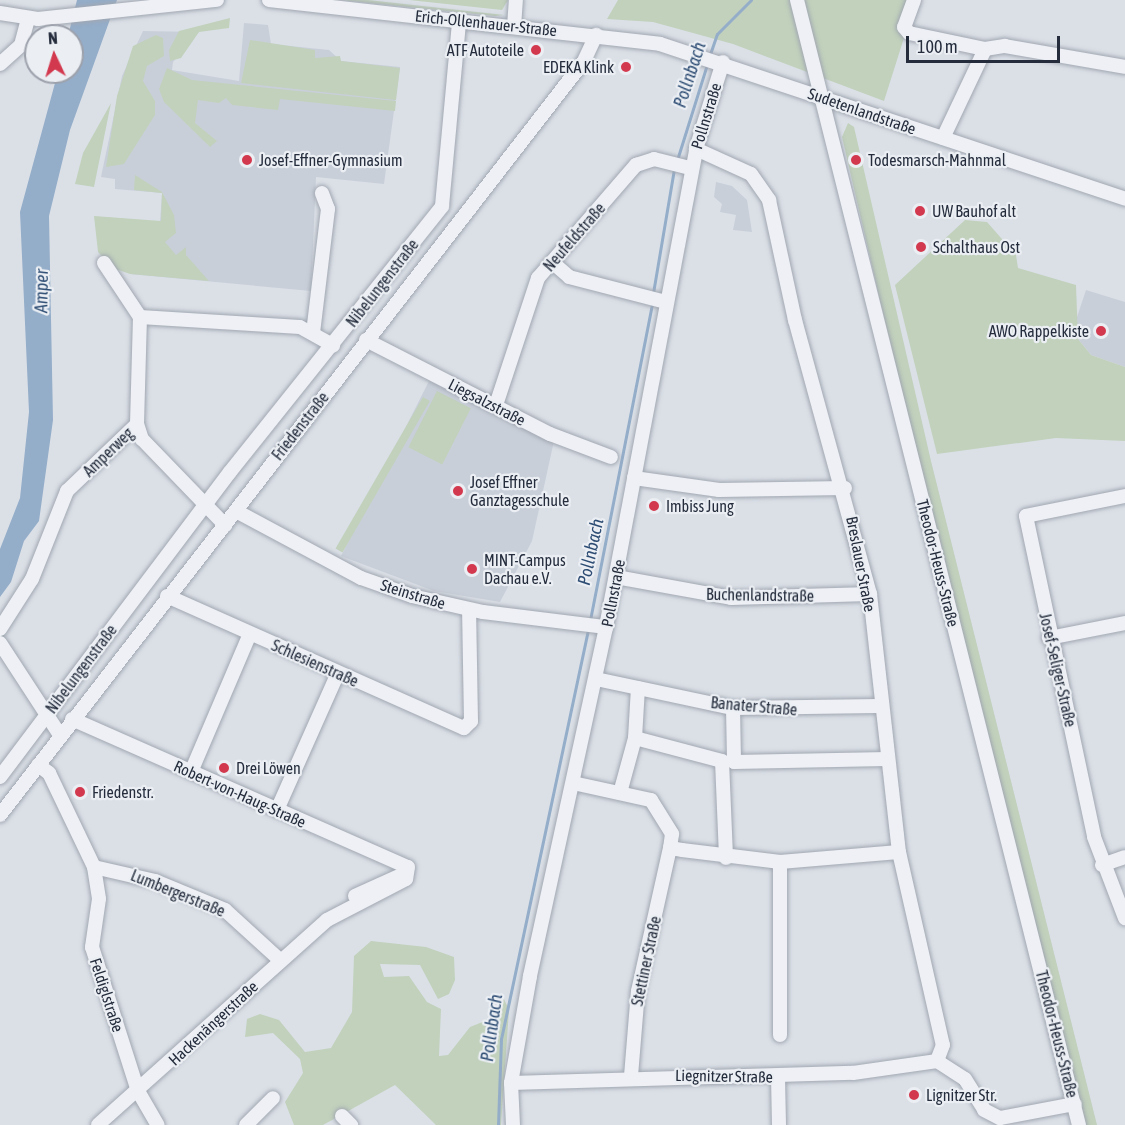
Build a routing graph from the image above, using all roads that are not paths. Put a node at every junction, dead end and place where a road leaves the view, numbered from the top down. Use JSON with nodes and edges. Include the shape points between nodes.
{"nodes":[{"id":1,"x":217,"y":0,"type":"edge"},
{"id":2,"x":268,"y":0,"type":"edge"},
{"id":3,"x":279,"y":0,"type":"edge"},
{"id":4,"x":516,"y":0,"type":"edge"},
{"id":5,"x":797,"y":0,"type":"edge"},
{"id":6,"x":914,"y":0,"type":"edge"},
{"id":7,"x":0,"y":13,"type":"edge"},
{"id":8,"x":28,"y":19,"type":"junction"},
{"id":9,"x":459,"y":22,"type":"junction"},
{"id":10,"x":514,"y":27,"type":"junction"},
{"id":11,"x":596,"y":35,"type":"junction"},
{"id":12,"x":985,"y":49,"type":"junction"},
{"id":13,"x":720,"y":61,"type":"junction"},
{"id":14,"x":0,"y":64,"type":"edge"},
{"id":15,"x":1125,"y":67,"type":"edge"},
{"id":16,"x":822,"y":98,"type":"junction"},
{"id":17,"x":943,"y":138,"type":"junction"},
{"id":18,"x":696,"y":149,"type":"junction"},
{"id":19,"x":680,"y":165,"type":"junction"},
{"id":20,"x":322,"y":193,"type":"dead end"},
{"id":21,"x":1125,"y":198,"type":"edge"},
{"id":22,"x":552,"y":262,"type":"junction"},
{"id":23,"x":104,"y":263,"type":"dead end"},
{"id":24,"x":657,"y":299,"type":"junction"},
{"id":25,"x":140,"y":317,"type":"junction"},
{"id":26,"x":313,"y":333,"type":"junction"},
{"id":27,"x":366,"y":340,"type":"junction"},
{"id":28,"x":333,"y":345,"type":"junction"},
{"id":29,"x":496,"y":405,"type":"junction"},
{"id":30,"x":136,"y":424,"type":"junction"},
{"id":31,"x":611,"y":457,"type":"dead end"},
{"id":32,"x":634,"y":477,"type":"junction"},
{"id":33,"x":845,"y":488,"type":"junction"},
{"id":34,"x":1125,"y":496,"type":"edge"},
{"id":35,"x":206,"y":504,"type":"junction"},
{"id":36,"x":236,"y":511,"type":"junction"},
{"id":37,"x":225,"y":525,"type":"junction"},
{"id":38,"x":616,"y":577,"type":"junction"},
{"id":39,"x":870,"y":594,"type":"junction"},
{"id":40,"x":167,"y":596,"type":"junction"},
{"id":41,"x":469,"y":610,"type":"junction"},
{"id":42,"x":1125,"y":623,"type":"edge"},
{"id":43,"x":596,"y":626,"type":"junction"},
{"id":44,"x":0,"y":629,"type":"edge"},
{"id":45,"x":250,"y":634,"type":"junction"},
{"id":46,"x":1049,"y":638,"type":"junction"},
{"id":47,"x":0,"y":643,"type":"edge"},
{"id":48,"x":338,"y":673,"type":"junction"},
{"id":49,"x":596,"y":679,"type":"junction"},
{"id":50,"x":638,"y":688,"type":"junction"},
{"id":51,"x":879,"y":706,"type":"junction"},
{"id":52,"x":733,"y":708,"type":"junction"},
{"id":53,"x":44,"y":718,"type":"junction"},
{"id":54,"x":72,"y":719,"type":"junction"},
{"id":55,"x":60,"y":735,"type":"junction"},
{"id":56,"x":635,"y":738,"type":"junction"},
{"id":57,"x":887,"y":759,"type":"junction"},
{"id":58,"x":728,"y":761,"type":"junction"},
{"id":59,"x":38,"y":765,"type":"junction"},
{"id":60,"x":191,"y":772,"type":"junction"},
{"id":61,"x":0,"y":777,"type":"edge"},
{"id":62,"x":573,"y":783,"type":"junction"},
{"id":63,"x":620,"y":793,"type":"junction"},
{"id":64,"x":277,"y":810,"type":"junction"},
{"id":65,"x":0,"y":815,"type":"edge"},
{"id":66,"x":670,"y":848,"type":"junction"},
{"id":67,"x":899,"y":852,"type":"junction"},
{"id":68,"x":1125,"y":857,"type":"edge"},
{"id":69,"x":726,"y":858,"type":"junction"},
{"id":70,"x":780,"y":862,"type":"junction"},
{"id":71,"x":1102,"y":865,"type":"junction"},
{"id":72,"x":94,"y":867,"type":"junction"},
{"id":73,"x":408,"y":870,"type":"joint"},
{"id":74,"x":1125,"y":918,"type":"edge"},
{"id":75,"x":280,"y":960,"type":"junction"},
{"id":76,"x":780,"y":1035,"type":"dead end"},
{"id":77,"x":937,"y":1061,"type":"junction"},
{"id":78,"x":631,"y":1076,"type":"junction"},
{"id":79,"x":778,"y":1077,"type":"junction"},
{"id":80,"x":511,"y":1083,"type":"junction"},
{"id":81,"x":138,"y":1091,"type":"junction"},
{"id":82,"x":273,"y":1098,"type":"dead end"},
{"id":83,"x":1075,"y":1104,"type":"junction"},
{"id":84,"x":1000,"y":1121,"type":"edge"},
{"id":85,"x":98,"y":1125,"type":"edge"},
{"id":86,"x":158,"y":1125,"type":"edge"},
{"id":87,"x":246,"y":1125,"type":"edge"},
{"id":88,"x":513,"y":1125,"type":"edge"},
{"id":89,"x":779,"y":1125,"type":"edge"},
{"id":90,"x":1079,"y":1125,"type":"edge"}],
"edges":[{"from":1,"to":8,"type":"street"},
{"from":2,"to":3,"type":"street","name":"Erich-Ollenhauer-Straße"},
{"from":3,"to":9,"type":"street","name":"Erich-Ollenhauer-Straße"},
{"from":4,"to":10,"type":"street"},
{"from":5,"to":16,"type":"street","name":"Theodor-Heuss-Straße"},
{"from":6,"to":12,"type":"street","via":[[904,27],[909,33]]},
{"from":7,"to":8,"type":"street"},
{"from":8,"to":14,"type":"street","via":[[21,45]]},
{"from":9,"to":10,"type":"street","name":"Erich-Ollenhauer-Straße"},
{"from":9,"to":28,"type":"street","name":"Nibelungenstraße","via":[[442,206]]},
{"from":10,"to":11,"type":"street","name":"Erich-Ollenhauer-Straße"},
{"from":11,"to":13,"type":"street","name":"Sudetenlandstraße"},
{"from":11,"to":27,"type":"street","name":"Friedenstraße","via":[[584,61]]},
{"from":12,"to":15,"type":"street","via":[[1005,46]]},
{"from":12,"to":17,"type":"street"},
{"from":13,"to":16,"type":"street","name":"Sudetenlandstraße"},
{"from":13,"to":18,"type":"street","name":"Pollnstraße"},
{"from":16,"to":17,"type":"street","name":"Sudetenlandstraße"},
{"from":16,"to":83,"type":"street","name":"Theodor-Heuss-Straße"},
{"from":17,"to":21,"type":"street","name":"Sudetenlandstraße"},
{"from":18,"to":19,"type":"street","name":"Pollnstraße"},
{"from":18,"to":33,"type":"street","name":"Breslauer Straße","via":[[762,183]]},
{"from":19,"to":22,"type":"street","name":"Neufeldstraße","via":[[645,160],[636,165]]},
{"from":19,"to":24,"type":"street","name":"Pollnstraße"},
{"from":20,"to":26,"type":"street","via":[[328,209]]},
{"from":22,"to":24,"type":"street","via":[[570,277]]},
{"from":22,"to":29,"type":"street","name":"Neufeldstraße","via":[[538,278]]},
{"from":23,"to":25,"type":"street"},
{"from":24,"to":32,"type":"street","name":"Pollnstraße"},
{"from":25,"to":26,"type":"street","via":[[300,327]]},
{"from":25,"to":30,"type":"street","name":"Amperweg"},
{"from":26,"to":28,"type":"street"},
{"from":27,"to":29,"type":"street","name":"Liegsalzstraße"},
{"from":27,"to":36,"type":"street","name":"Friedenstraße"},
{"from":28,"to":35,"type":"street","name":"Nibelungenstraße"},
{"from":29,"to":31,"type":"street","name":"Liegsalzstraße","via":[[550,434]]},
{"from":30,"to":35,"type":"street","via":[[142,439]]},
{"from":30,"to":44,"type":"street","name":"Amperweg","via":[[67,491],[32,579]]},
{"from":32,"to":33,"type":"street","via":[[719,490]]},
{"from":32,"to":38,"type":"street","name":"Pollnstraße"},
{"from":33,"to":39,"type":"street","name":"Breslauer Straße"},
{"from":34,"to":46,"type":"street","name":"Josef-Seliger-Straße","via":[[1026,516]]},
{"from":35,"to":37,"type":"street"},
{"from":35,"to":53,"type":"street","name":"Nibelungenstraße"},
{"from":36,"to":37,"type":"street","name":"Friedenstraße"},
{"from":36,"to":41,"type":"street","name":"Steinstraße","via":[[361,578]]},
{"from":37,"to":40,"type":"street","name":"Friedenstraße"},
{"from":38,"to":39,"type":"street","name":"Buchenlandstraße","via":[[731,598]]},
{"from":38,"to":43,"type":"street","name":"Pollnstraße"},
{"from":39,"to":51,"type":"street","name":"Breslauer Straße"},
{"from":40,"to":45,"type":"street","name":"Schlesienstraße"},
{"from":40,"to":54,"type":"street","name":"Friedenstraße"},
{"from":41,"to":43,"type":"street","name":"Steinstraße"},
{"from":41,"to":48,"type":"street","name":"Schlesienstraße","via":[[471,721],[464,728]]},
{"from":42,"to":46,"type":"street"},
{"from":43,"to":49,"type":"street","name":"Pollnstraße"},
{"from":45,"to":48,"type":"street","name":"Schlesienstraße"},
{"from":45,"to":60,"type":"street"},
{"from":46,"to":71,"type":"street","name":"Josef-Seliger-Straße"},
{"from":47,"to":53,"type":"street"},
{"from":48,"to":64,"type":"street"},
{"from":49,"to":50,"type":"street","name":"Banater Straße"},
{"from":49,"to":62,"type":"street","name":"Pollnstraße"},
{"from":50,"to":52,"type":"street","name":"Banater Straße"},
{"from":50,"to":56,"type":"street"},
{"from":51,"to":52,"type":"street","name":"Banater Straße"},
{"from":51,"to":57,"type":"street","name":"Breslauer Straße"},
{"from":52,"to":58,"type":"street"},
{"from":53,"to":55,"type":"street"},
{"from":53,"to":61,"type":"street","name":"Nibelungenstraße"},
{"from":54,"to":55,"type":"street","name":"Friedenstraße"},
{"from":54,"to":60,"type":"street","name":"Robert-von-Haug-Straße"},
{"from":55,"to":59,"type":"street","name":"Friedenstraße"},
{"from":56,"to":58,"type":"street"},
{"from":56,"to":63,"type":"street"},
{"from":57,"to":58,"type":"street"},
{"from":57,"to":67,"type":"street","name":"Breslauer Straße"},
{"from":58,"to":69,"type":"street"},
{"from":59,"to":65,"type":"street","name":"Friedenstraße"},
{"from":59,"to":72,"type":"street","name":"Feldiglstraße","via":[[49,773]]},
{"from":60,"to":64,"type":"street","name":"Robert-von-Haug-Straße"},
{"from":62,"to":63,"type":"street"},
{"from":62,"to":80,"type":"street","name":"Pollnstraße"},
{"from":63,"to":66,"type":"street","via":[[658,806],[672,834]]},
{"from":64,"to":73,"type":"street","name":"Robert-von-Haug-Straße"},
{"from":66,"to":69,"type":"street"},
{"from":66,"to":78,"type":"street","name":"Stettiner Straße","via":[[638,991]]},
{"from":67,"to":70,"type":"street"},
{"from":67,"to":77,"type":"street","name":"Breslauer Straße","via":[[944,1045]]},
{"from":68,"to":71,"type":"street"},
{"from":69,"to":70,"type":"street"},
{"from":70,"to":76,"type":"street"},
{"from":71,"to":74,"type":"street","name":"Josef-Seliger-Straße"},
{"from":72,"to":75,"type":"street","name":"Lumbergerstraße","via":[[147,878],[225,910]]},
{"from":72,"to":81,"type":"street","name":"Feldiglstraße","via":[[99,899],[92,947]]},
{"from":73,"to":75,"type":"street","name":"Hackenängerstraße","via":[[390,889],[327,920]]},
{"from":75,"to":81,"type":"street","name":"Hackenängerstraße"},
{"from":77,"to":79,"type":"street","name":"Liegnitzer Straße"},
{"from":77,"to":84,"type":"street","via":[[965,1079],[984,1110]]},
{"from":78,"to":79,"type":"street","name":"Liegnitzer Straße"},
{"from":78,"to":80,"type":"street","name":"Liegnitzer Straße"},
{"from":79,"to":89,"type":"street"},
{"from":80,"to":88,"type":"street","name":"Pollnstraße"},
{"from":81,"to":85,"type":"street","name":"Hackenängerstraße"},
{"from":81,"to":86,"type":"street","name":"Feldiglstraße"},
{"from":82,"to":87,"type":"street"},
{"from":83,"to":84,"type":"street"},
{"from":83,"to":90,"type":"street","name":"Theodor-Heuss-Straße"}]}
